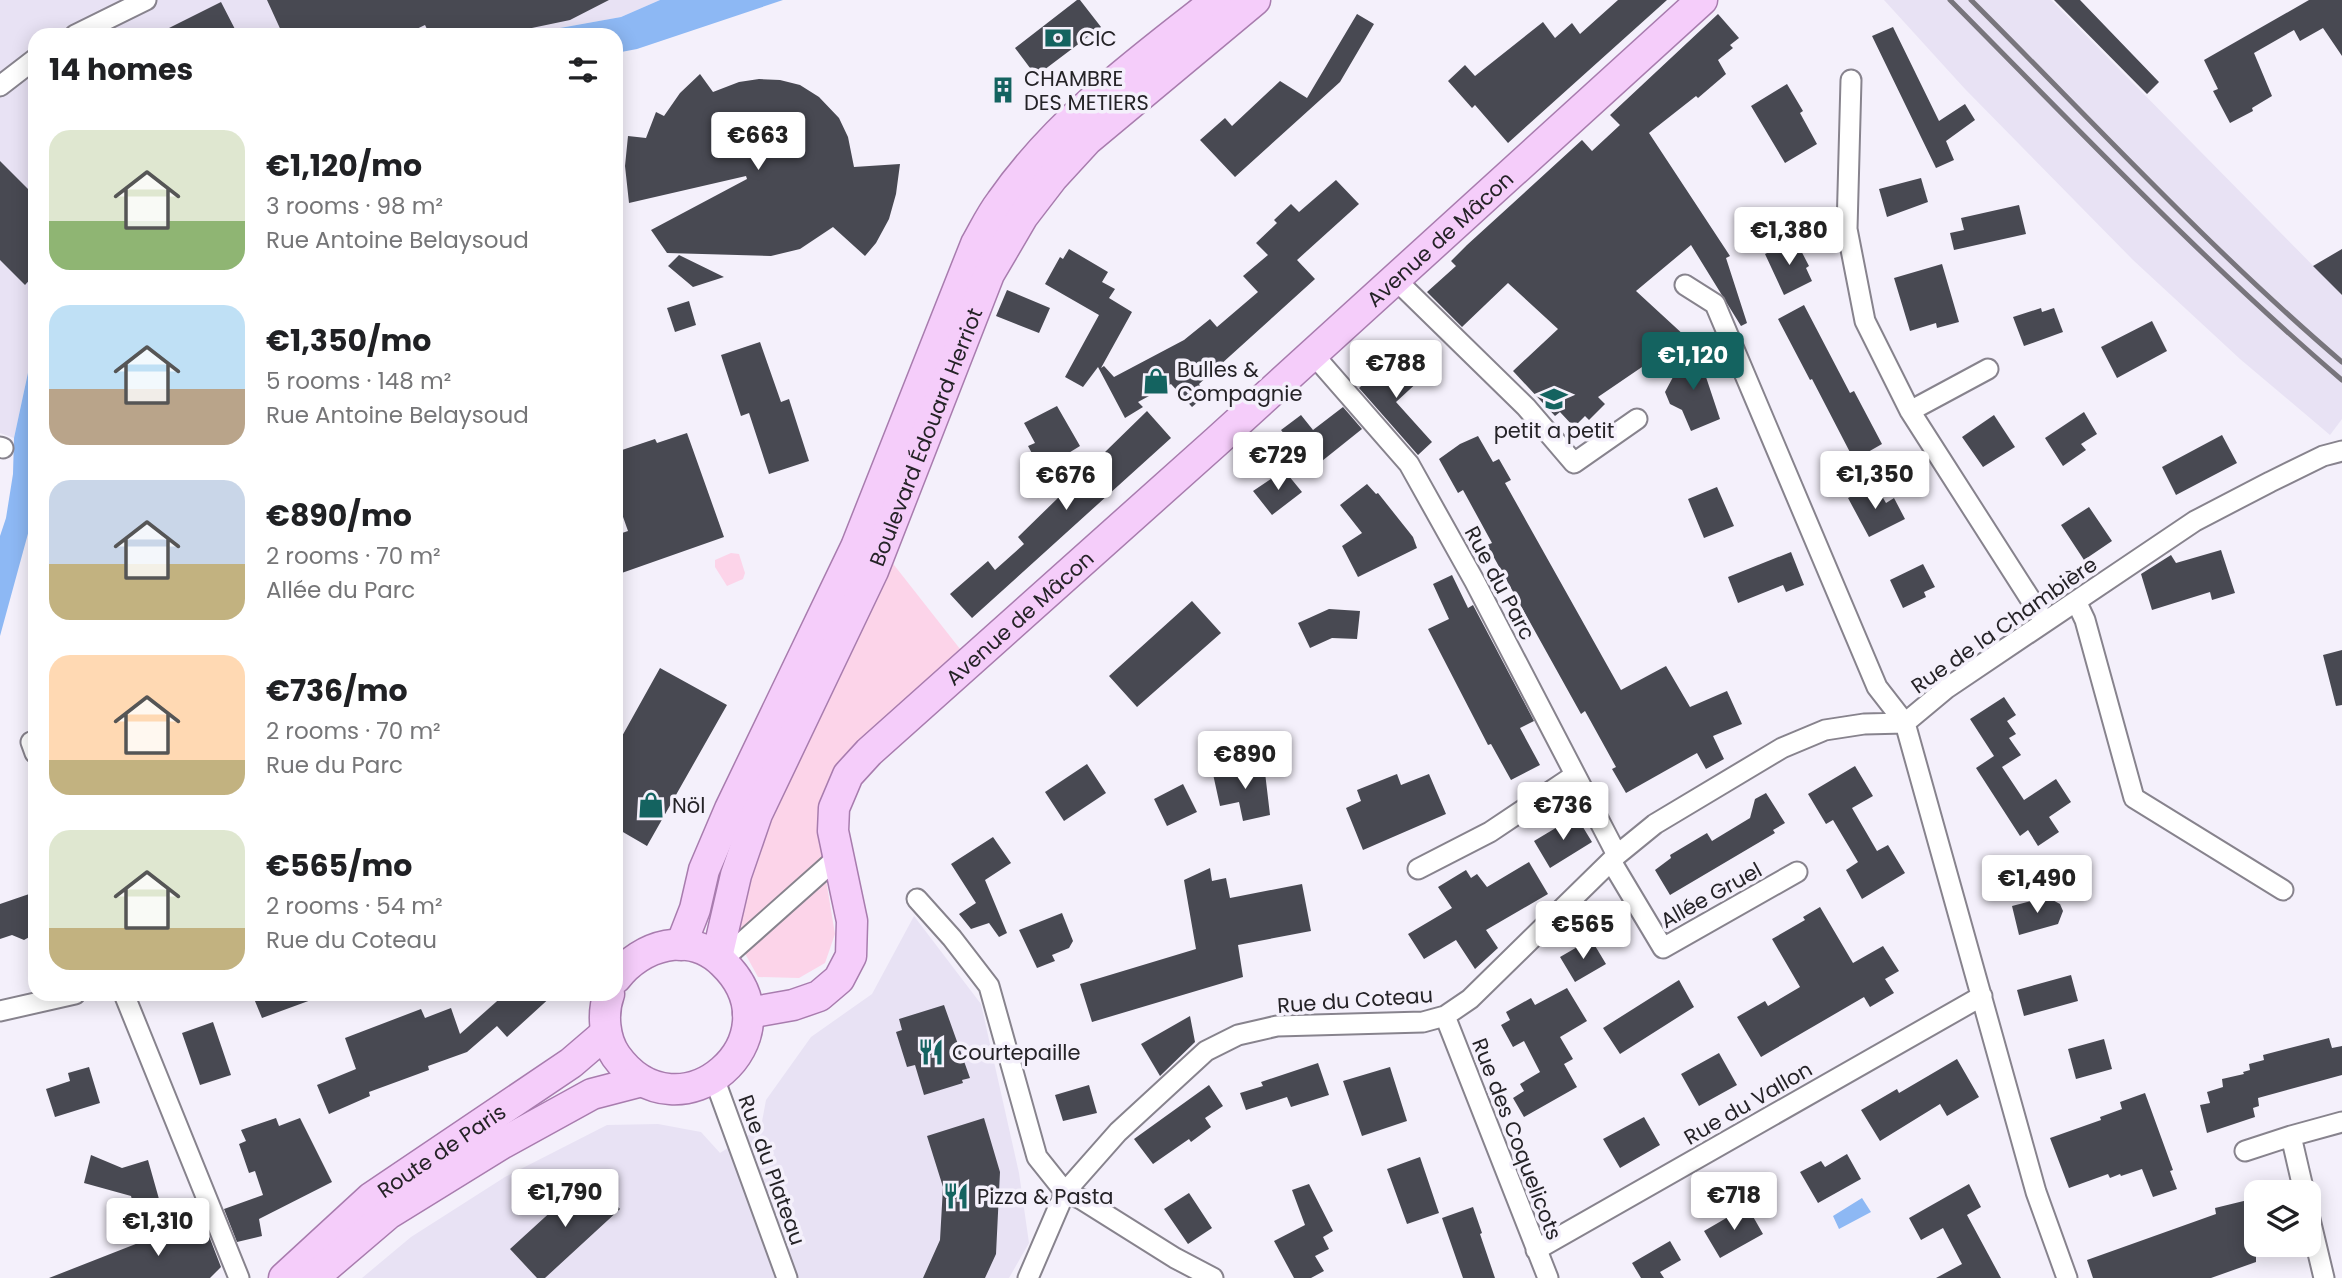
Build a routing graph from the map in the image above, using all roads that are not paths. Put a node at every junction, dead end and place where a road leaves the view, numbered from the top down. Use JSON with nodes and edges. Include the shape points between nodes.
{"nodes":[{"id":1,"x":146,"y":0,"type":"edge"},
{"id":2,"x":1217,"y":0,"type":"edge"},
{"id":3,"x":1255,"y":0,"type":"edge"},
{"id":4,"x":1702,"y":0,"type":"edge"},
{"id":5,"x":89,"y":28,"type":"edge"},
{"id":6,"x":28,"y":64,"type":"edge"},
{"id":7,"x":1850,"y":80,"type":"dead end"},
{"id":8,"x":0,"y":86,"type":"edge"},
{"id":9,"x":1394,"y":278,"type":"junction"},
{"id":10,"x":1685,"y":285,"type":"dead end"},
{"id":11,"x":1312,"y":353,"type":"junction"},
{"id":12,"x":1988,"y":369,"type":"dead end"},
{"id":13,"x":1910,"y":411,"type":"junction"},
{"id":14,"x":1637,"y":419,"type":"dead end"},
{"id":15,"x":2332,"y":453,"type":"edge"},
{"id":16,"x":2342,"y":470,"type":"edge"},
{"id":17,"x":2076,"y":601,"type":"junction"},
{"id":18,"x":2045,"y":622,"type":"junction"},
{"id":19,"x":1905,"y":723,"type":"junction"},
{"id":20,"x":1575,"y":775,"type":"junction"},
{"id":21,"x":838,"y":857,"type":"junction"},
{"id":22,"x":1614,"y":858,"type":"junction"},
{"id":23,"x":1419,"y":869,"type":"dead end"},
{"id":24,"x":1797,"y":872,"type":"dead end"},
{"id":25,"x":2283,"y":890,"type":"dead end"},
{"id":26,"x":916,"y":899,"type":"dead end"},
{"id":27,"x":681,"y":945,"type":"junction"},
{"id":28,"x":719,"y":959,"type":"junction"},
{"id":29,"x":623,"y":969,"type":"edge"},
{"id":30,"x":1982,"y":996,"type":"junction"},
{"id":31,"x":44,"y":1001,"type":"edge"},
{"id":32,"x":127,"y":1001,"type":"edge"},
{"id":33,"x":607,"y":1001,"type":"edge"},
{"id":34,"x":0,"y":1011,"type":"edge"},
{"id":35,"x":748,"y":1013,"type":"junction"},
{"id":36,"x":1445,"y":1016,"type":"junction"},
{"id":37,"x":606,"y":1033,"type":"junction"},
{"id":38,"x":714,"y":1079,"type":"junction"},
{"id":39,"x":642,"y":1081,"type":"junction"},
{"id":40,"x":2342,"y":1122,"type":"edge"},
{"id":41,"x":2291,"y":1136,"type":"junction"},
{"id":42,"x":2245,"y":1151,"type":"dead end"},
{"id":43,"x":2301,"y":1180,"type":"edge"},
{"id":44,"x":1065,"y":1192,"type":"junction"},
{"id":45,"x":1536,"y":1250,"type":"junction"},
{"id":46,"x":2319,"y":1257,"type":"edge"},
{"id":47,"x":239,"y":1278,"type":"edge"},
{"id":48,"x":284,"y":1278,"type":"edge"},
{"id":49,"x":313,"y":1278,"type":"edge"},
{"id":50,"x":787,"y":1278,"type":"edge"},
{"id":51,"x":1028,"y":1278,"type":"edge"},
{"id":52,"x":1213,"y":1278,"type":"edge"},
{"id":53,"x":1548,"y":1278,"type":"edge"},
{"id":54,"x":2067,"y":1278,"type":"edge"},
{"id":55,"x":2324,"y":1278,"type":"edge"}],
"edges":[{"from":1,"to":5,"type":"street"},
{"from":2,"to":27,"type":"main road","name":"Boulevard Édouard Herriot","via":[[1069,123],[1031,163],[976,244],[856,547],[730,808],[704,870]]},
{"from":3,"to":28,"type":"main road","name":"Boulevard Édouard Herriot","via":[[1087,140],[1023,216],[989,274],[873,571],[757,814],[736,875]]},
{"from":4,"to":9,"type":"main road","name":"Avenue de Mâcon"},
{"from":6,"to":8,"type":"street"},
{"from":7,"to":13,"type":"street","via":[[1847,229],[1865,321]]},
{"from":9,"to":11,"type":"main road","name":"Avenue de Mâcon"},
{"from":9,"to":14,"type":"street","via":[[1527,407],[1574,463]]},
{"from":10,"to":19,"type":"street","via":[[1715,304],[1877,687]]},
{"from":11,"to":20,"type":"street","name":"Rue du Parc","via":[[1409,464]]},
{"from":11,"to":21,"type":"main road","name":"Avenue de Mâcon","via":[[869,752],[848,775],[834,807]]},
{"from":12,"to":13,"type":"street"},
{"from":13,"to":18,"type":"street"},
{"from":15,"to":16,"type":"street"},
{"from":15,"to":17,"type":"street","name":"Rue de la Chambière","via":[[2196,522]]},
{"from":17,"to":18,"type":"street","name":"Rue de la Chambière"},
{"from":17,"to":25,"type":"street","via":[[2134,798]]},
{"from":18,"to":19,"type":"street","name":"Rue de la Chambière","via":[[1947,688]]},
{"from":19,"to":22,"type":"street","name":"Rue du Coteau","via":[[1825,730],[1782,748],[1655,824]]},
{"from":19,"to":30,"type":"street","name":"Rue de la Chambière"},
{"from":20,"to":22,"type":"street","name":"Rue du Parc"},
{"from":20,"to":23,"type":"street","via":[[1490,832]]},
{"from":21,"to":28,"type":"street"},
{"from":21,"to":35,"type":"main road","name":"Avenue de Mâcon","via":[[852,921],[851,956],[839,979],[819,996]]},
{"from":22,"to":24,"type":"street","name":"Allée Gruel","via":[[1663,948]]},
{"from":22,"to":36,"type":"street","name":"Rue du Coteau","via":[[1470,999]]},
{"from":26,"to":44,"type":"street","via":[[989,986],[1037,1157]]},
{"from":27,"to":28,"type":"main road","via":[[700,948]]},
{"from":27,"to":29,"type":"main road","via":[[642,953]]},
{"from":28,"to":35,"type":"main road","via":[[736,975]]},
{"from":30,"to":45,"type":"street","name":"Rue du Vallon"},
{"from":30,"to":54,"type":"street","name":"Rue de la Chambière","via":[[2036,1192]]},
{"from":31,"to":34,"type":"street"},
{"from":32,"to":47,"type":"street"},
{"from":33,"to":37,"type":"main road"},
{"from":35,"to":38,"type":"main road","via":[[740,1051]]},
{"from":36,"to":44,"type":"street","name":"Rue du Coteau","via":[[1423,1022],[1277,1026],[1238,1035],[1206,1051],[1118,1132]]},
{"from":36,"to":45,"type":"street","name":"Rue des Coquelicots"},
{"from":37,"to":39,"type":"main road","via":[[626,1069]]},
{"from":37,"to":48,"type":"main road","name":"Route de Paris","via":[[571,1063],[371,1198]]},
{"from":38,"to":39,"type":"main road","via":[[679,1089]]},
{"from":38,"to":50,"type":"street","name":"Rue du Plateau"},
{"from":39,"to":49,"type":"main road","name":"Route de Paris","via":[[592,1094],[503,1143],[388,1214]]},
{"from":40,"to":41,"type":"street"},
{"from":41,"to":42,"type":"street"},
{"from":41,"to":43,"type":"street"},
{"from":44,"to":51,"type":"street","name":"Rue du Coteau"},
{"from":44,"to":52,"type":"street"},
{"from":45,"to":53,"type":"street","name":"Rue des Coquelicots"},
{"from":46,"to":55,"type":"street"}]}
